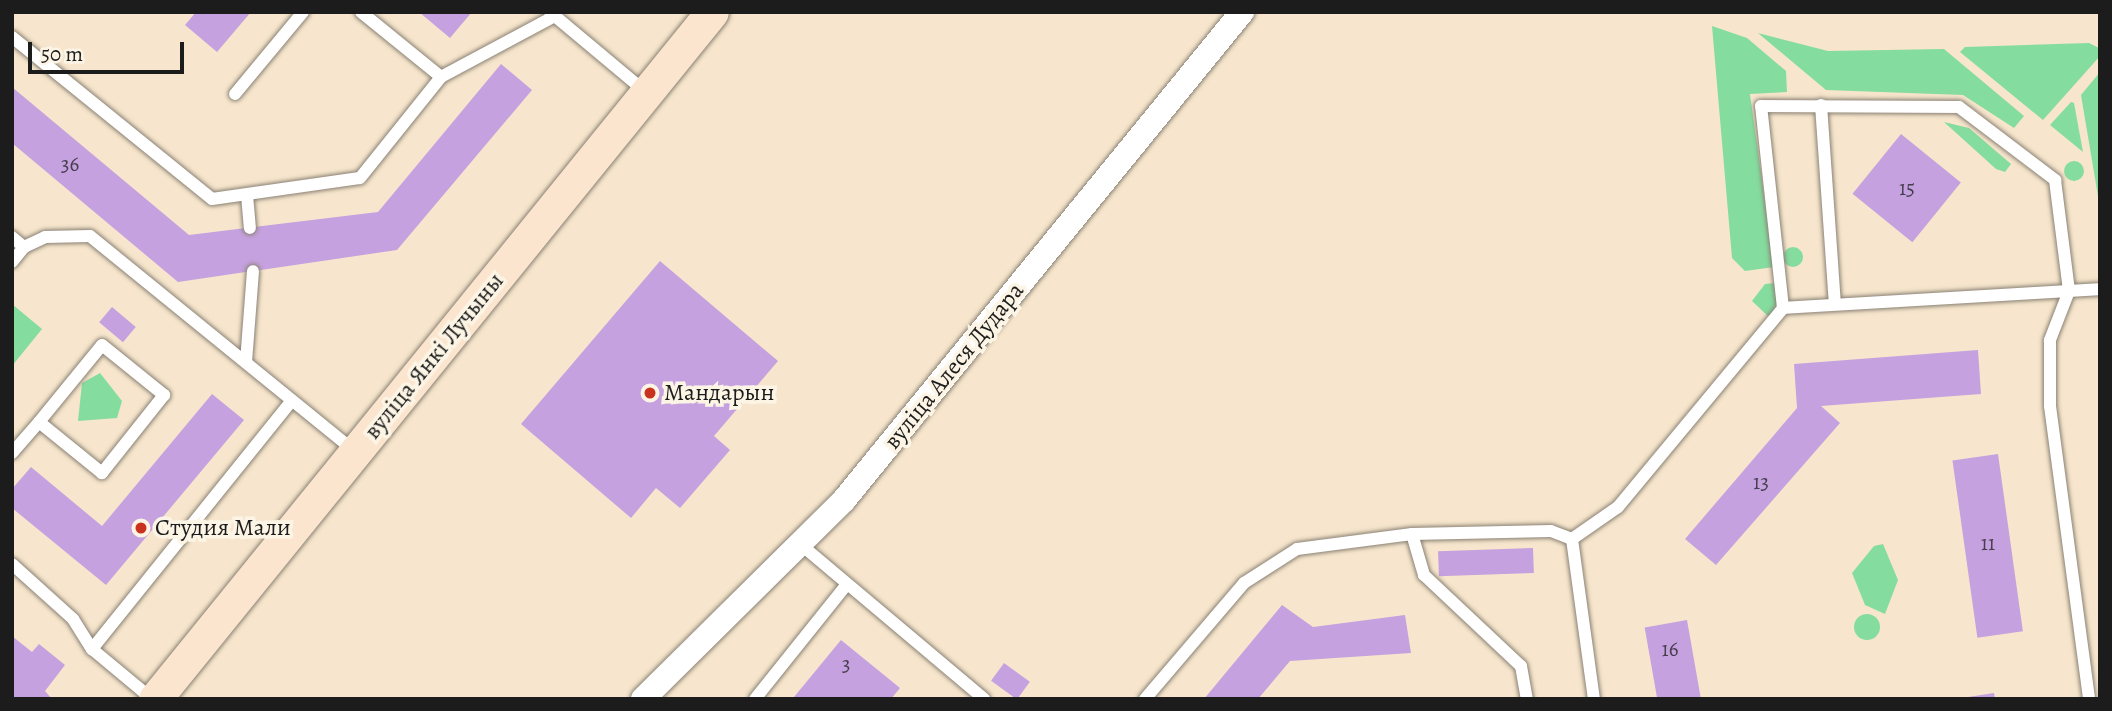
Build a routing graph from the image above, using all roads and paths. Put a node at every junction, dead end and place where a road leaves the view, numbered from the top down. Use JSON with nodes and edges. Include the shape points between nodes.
{"nodes":[{"id":1,"x":303,"y":12,"type":"edge"},
{"id":2,"x":361,"y":12,"type":"edge"},
{"id":3,"x":712,"y":12,"type":"edge"},
{"id":4,"x":1242,"y":12,"type":"edge"},
{"id":5,"x":552,"y":14,"type":"edge"},
{"id":6,"x":12,"y":37,"type":"edge"},
{"id":7,"x":441,"y":77,"type":"junction"},
{"id":8,"x":647,"y":93,"type":"junction"},
{"id":9,"x":235,"y":94,"type":"dead end"},
{"id":10,"x":1821,"y":105,"type":"junction"},
{"id":11,"x":247,"y":195,"type":"junction"},
{"id":12,"x":250,"y":228,"type":"dead end"},
{"id":13,"x":12,"y":237,"type":"edge"},
{"id":14,"x":24,"y":247,"type":"junction"},
{"id":15,"x":12,"y":262,"type":"edge"},
{"id":16,"x":253,"y":271,"type":"dead end"},
{"id":17,"x":2100,"y":289,"type":"edge"},
{"id":18,"x":2069,"y":291,"type":"junction"},
{"id":19,"x":1835,"y":303,"type":"junction"},
{"id":20,"x":1783,"y":307,"type":"junction"},
{"id":21,"x":246,"y":362,"type":"junction"},
{"id":22,"x":292,"y":400,"type":"junction"},
{"id":23,"x":39,"y":422,"type":"junction"},
{"id":24,"x":355,"y":452,"type":"junction"},
{"id":25,"x":12,"y":453,"type":"edge"},
{"id":26,"x":1412,"y":534,"type":"junction"},
{"id":27,"x":1572,"y":539,"type":"junction"},
{"id":28,"x":799,"y":543,"type":"junction"},
{"id":29,"x":12,"y":564,"type":"edge"},
{"id":30,"x":847,"y":584,"type":"junction"},
{"id":31,"x":92,"y":649,"type":"junction"},
{"id":32,"x":153,"y":699,"type":"edge"},
{"id":33,"x":643,"y":699,"type":"edge"},
{"id":34,"x":755,"y":699,"type":"edge"},
{"id":35,"x":984,"y":699,"type":"edge"},
{"id":36,"x":1145,"y":699,"type":"edge"},
{"id":37,"x":1527,"y":699,"type":"edge"},
{"id":38,"x":1594,"y":699,"type":"edge"},
{"id":39,"x":2089,"y":699,"type":"edge"}],
"edges":[{"from":1,"to":9,"type":"lane"},
{"from":2,"to":7,"type":"lane"},
{"from":3,"to":8,"type":"main road","name":"вуліца Янкі Лучыны"},
{"from":4,"to":28,"type":"street","name":"вуліца Алеся Дудара","via":[[844,500]]},
{"from":5,"to":7,"type":"lane"},
{"from":5,"to":8,"type":"lane"},
{"from":6,"to":11,"type":"lane","via":[[212,199]]},
{"from":7,"to":11,"type":"lane","via":[[360,178]]},
{"from":8,"to":24,"type":"main road","name":"вуліца Янкі Лучыны"},
{"from":10,"to":18,"type":"lane","via":[[1972,112],[2055,180]]},
{"from":10,"to":19,"type":"lane"},
{"from":10,"to":20,"type":"lane","via":[[1761,106]]},
{"from":11,"to":12,"type":"lane"},
{"from":13,"to":14,"type":"lane"},
{"from":14,"to":15,"type":"lane"},
{"from":14,"to":21,"type":"lane","via":[[46,237],[90,236]]},
{"from":16,"to":21,"type":"lane"},
{"from":17,"to":18,"type":"lane"},
{"from":18,"to":19,"type":"lane"},
{"from":18,"to":39,"type":"lane","via":[[2050,340],[2050,406]]},
{"from":19,"to":20,"type":"lane"},
{"from":20,"to":27,"type":"lane","via":[[1618,507]]},
{"from":21,"to":22,"type":"lane"},
{"from":22,"to":24,"type":"lane"},
{"from":22,"to":31,"type":"lane"},
{"from":23,"to":23,"type":"lane","via":[[102,473],[164,395],[102,345]]},
{"from":23,"to":25,"type":"lane"},
{"from":24,"to":32,"type":"main road","name":"вуліца Янкі Лучыны"},
{"from":26,"to":27,"type":"lane","via":[[1551,531]]},
{"from":26,"to":36,"type":"lane","via":[[1297,549],[1267,563]]},
{"from":26,"to":37,"type":"lane","via":[[1424,575],[1521,666]]},
{"from":27,"to":38,"type":"lane"},
{"from":28,"to":30,"type":"lane"},
{"from":28,"to":33,"type":"street","name":"вуліца Алеся Дудара"},
{"from":29,"to":31,"type":"lane","via":[[73,619]]},
{"from":30,"to":34,"type":"lane"},
{"from":30,"to":35,"type":"lane"},
{"from":31,"to":32,"type":"lane"}]}
